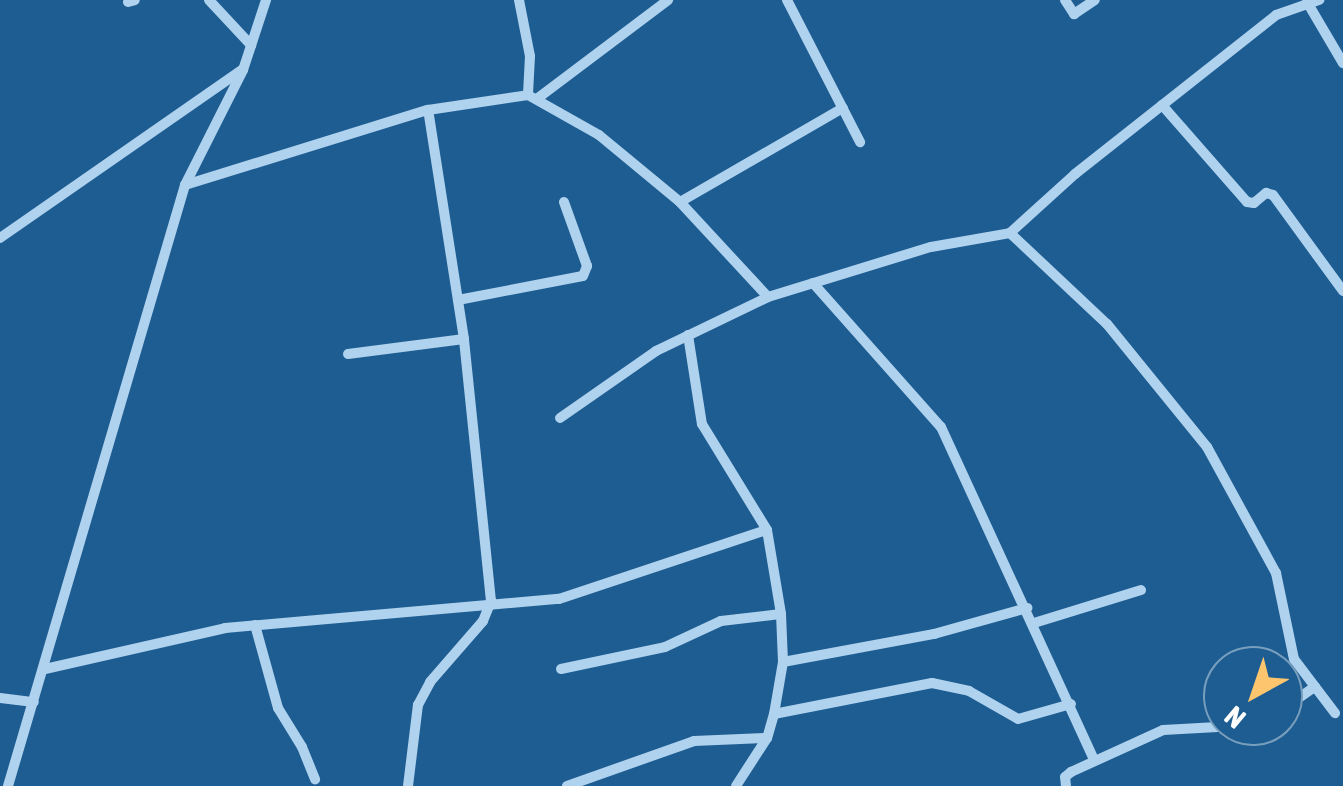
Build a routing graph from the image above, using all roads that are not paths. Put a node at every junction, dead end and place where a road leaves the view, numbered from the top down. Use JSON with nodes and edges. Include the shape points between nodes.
{"nodes":[{"id":1,"x":208,"y":0,"type":"edge"},
{"id":2,"x":266,"y":0,"type":"edge"},
{"id":3,"x":520,"y":0,"type":"edge"},
{"id":4,"x":668,"y":0,"type":"edge"},
{"id":5,"x":787,"y":0,"type":"edge"},
{"id":6,"x":1066,"y":0,"type":"edge"},
{"id":7,"x":1095,"y":0,"type":"edge"},
{"id":8,"x":1313,"y":1,"type":"edge"},
{"id":9,"x":1284,"y":4,"type":"edge"},
{"id":10,"x":251,"y":45,"type":"junction"},
{"id":11,"x":1343,"y":63,"type":"edge"},
{"id":12,"x":243,"y":70,"type":"junction"},
{"id":13,"x":533,"y":96,"type":"junction"},
{"id":14,"x":1162,"y":105,"type":"junction"},
{"id":15,"x":843,"y":108,"type":"junction"},
{"id":16,"x":428,"y":110,"type":"junction"},
{"id":17,"x":860,"y":142,"type":"dead end"},
{"id":18,"x":185,"y":184,"type":"junction"},
{"id":19,"x":564,"y":202,"type":"dead end"},
{"id":20,"x":680,"y":202,"type":"junction"},
{"id":21,"x":1010,"y":233,"type":"junction"},
{"id":22,"x":0,"y":238,"type":"edge"},
{"id":23,"x":813,"y":283,"type":"junction"},
{"id":24,"x":1343,"y":291,"type":"edge"},
{"id":25,"x":768,"y":297,"type":"junction"},
{"id":26,"x":458,"y":300,"type":"junction"},
{"id":27,"x":688,"y":335,"type":"junction"},
{"id":28,"x":464,"y":339,"type":"junction"},
{"id":29,"x":348,"y":354,"type":"dead end"},
{"id":30,"x":560,"y":418,"type":"dead end"},
{"id":31,"x":767,"y":530,"type":"junction"},
{"id":32,"x":1141,"y":590,"type":"dead end"},
{"id":33,"x":491,"y":602,"type":"junction"},
{"id":34,"x":1028,"y":608,"type":"junction"},
{"id":35,"x":781,"y":614,"type":"junction"},
{"id":36,"x":1034,"y":623,"type":"junction"},
{"id":37,"x":255,"y":625,"type":"junction"},
{"id":38,"x":783,"y":662,"type":"junction"},
{"id":39,"x":45,"y":669,"type":"junction"},
{"id":40,"x":561,"y":669,"type":"dead end"},
{"id":41,"x":1315,"y":687,"type":"junction"},
{"id":42,"x":1303,"y":696,"type":"edge"},
{"id":43,"x":0,"y":698,"type":"edge"},
{"id":44,"x":34,"y":702,"type":"junction"},
{"id":45,"x":1070,"y":704,"type":"junction"},
{"id":46,"x":1335,"y":713,"type":"dead end"},
{"id":47,"x":774,"y":714,"type":"junction"},
{"id":48,"x":1203,"y":728,"type":"edge"},
{"id":49,"x":767,"y":738,"type":"junction"},
{"id":50,"x":1094,"y":759,"type":"junction"},
{"id":51,"x":315,"y":780,"type":"dead end"},
{"id":52,"x":8,"y":786,"type":"edge"},
{"id":53,"x":408,"y":786,"type":"edge"},
{"id":54,"x":567,"y":786,"type":"edge"},
{"id":55,"x":736,"y":786,"type":"edge"},
{"id":56,"x":1066,"y":786,"type":"edge"}],
"edges":[{"from":1,"to":10,"type":"street"},
{"from":2,"to":10,"type":"street"},
{"from":3,"to":13,"type":"street"},
{"from":4,"to":13,"type":"street"},
{"from":5,"to":15,"type":"street"},
{"from":6,"to":7,"type":"street","via":[[1074,14]]},
{"from":8,"to":9,"type":"street"},
{"from":8,"to":11,"type":"street"},
{"from":9,"to":14,"type":"street"},
{"from":10,"to":12,"type":"street"},
{"from":12,"to":18,"type":"street"},
{"from":12,"to":22,"type":"street"},
{"from":13,"to":16,"type":"street"},
{"from":13,"to":20,"type":"street","via":[[599,135]]},
{"from":14,"to":21,"type":"street"},
{"from":14,"to":24,"type":"street","via":[[1247,202],[1273,195]]},
{"from":15,"to":17,"type":"street"},
{"from":15,"to":20,"type":"street"},
{"from":16,"to":18,"type":"street"},
{"from":16,"to":26,"type":"street"},
{"from":18,"to":39,"type":"street"},
{"from":19,"to":26,"type":"street","via":[[587,266],[583,276]]},
{"from":20,"to":25,"type":"street"},
{"from":21,"to":23,"type":"street","via":[[931,247]]},
{"from":21,"to":41,"type":"street","via":[[1107,324],[1207,446],[1276,573],[1294,659]]},
{"from":23,"to":25,"type":"street"},
{"from":23,"to":34,"type":"street","via":[[941,427]]},
{"from":25,"to":27,"type":"street"},
{"from":26,"to":28,"type":"street"},
{"from":27,"to":30,"type":"street"},
{"from":27,"to":31,"type":"street","via":[[702,424]]},
{"from":28,"to":29,"type":"street"},
{"from":28,"to":33,"type":"street"},
{"from":31,"to":33,"type":"street","via":[[560,599]]},
{"from":31,"to":35,"type":"street"},
{"from":32,"to":36,"type":"street"},
{"from":33,"to":37,"type":"street"},
{"from":33,"to":53,"type":"street","via":[[418,704]]},
{"from":34,"to":36,"type":"street"},
{"from":34,"to":38,"type":"street","via":[[934,634]]},
{"from":35,"to":38,"type":"street"},
{"from":35,"to":40,"type":"street","via":[[721,621],[665,647]]},
{"from":36,"to":45,"type":"street"},
{"from":37,"to":39,"type":"street"},
{"from":37,"to":51,"type":"street","via":[[278,708]]},
{"from":38,"to":47,"type":"street"},
{"from":39,"to":44,"type":"street"},
{"from":41,"to":42,"type":"street"},
{"from":41,"to":46,"type":"street"},
{"from":43,"to":44,"type":"street"},
{"from":44,"to":52,"type":"street"},
{"from":45,"to":47,"type":"street","via":[[1018,719],[969,691],[932,683]]},
{"from":45,"to":50,"type":"street"},
{"from":47,"to":49,"type":"street"},
{"from":48,"to":50,"type":"street","via":[[1164,730]]},
{"from":49,"to":54,"type":"street","via":[[694,741]]},
{"from":49,"to":55,"type":"street"},
{"from":50,"to":56,"type":"street","via":[[1065,777]]}]}
